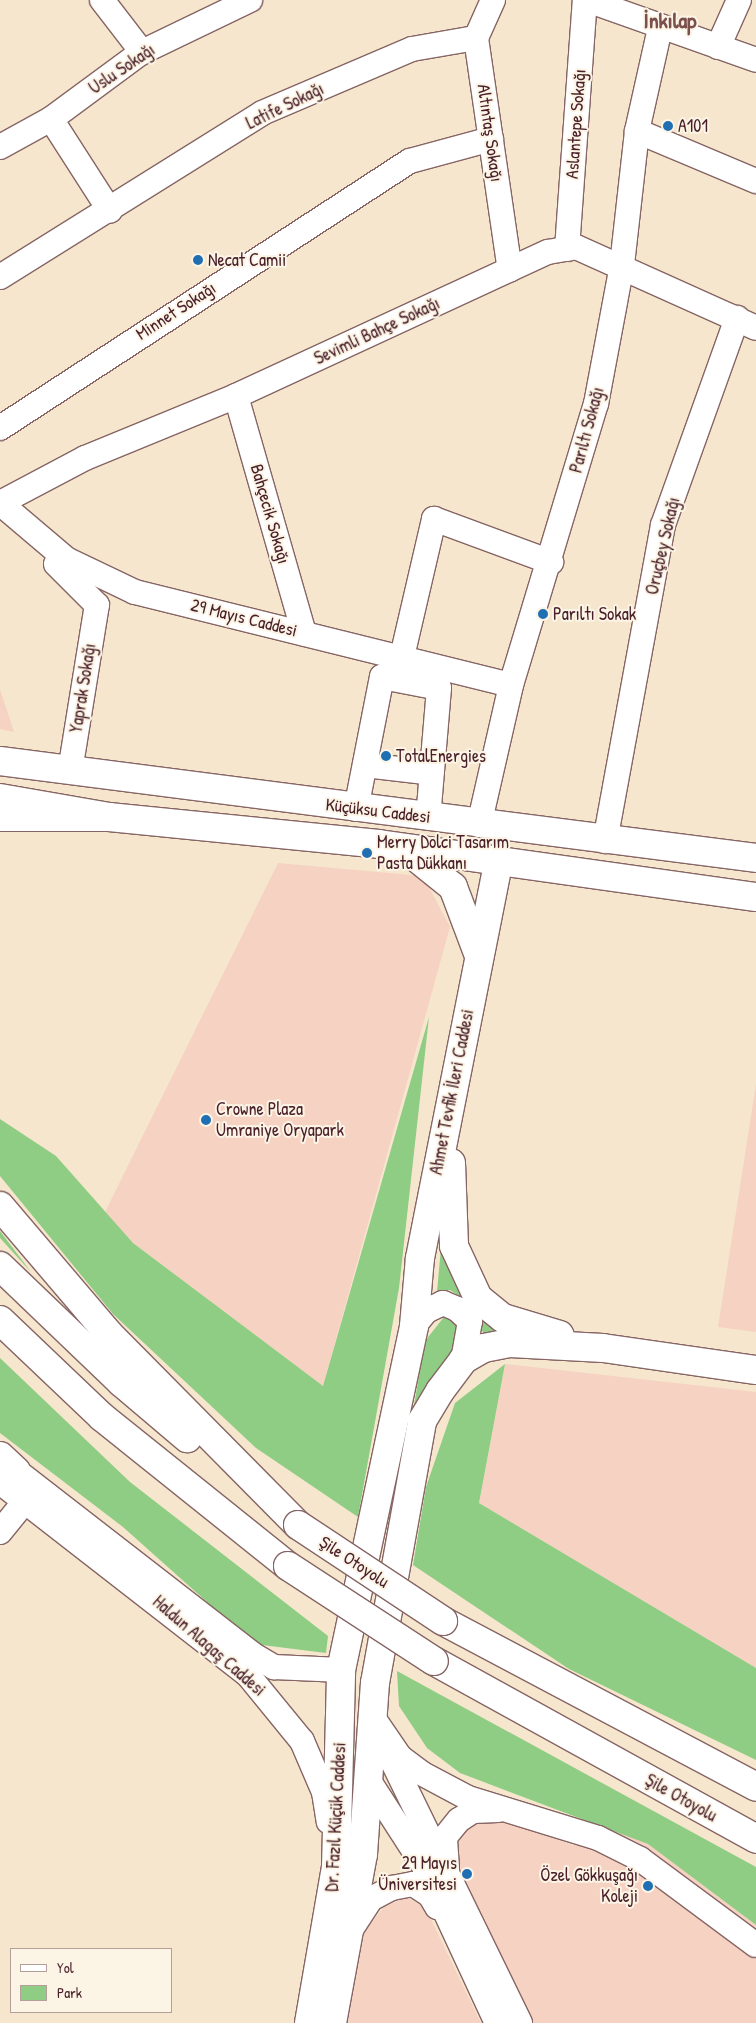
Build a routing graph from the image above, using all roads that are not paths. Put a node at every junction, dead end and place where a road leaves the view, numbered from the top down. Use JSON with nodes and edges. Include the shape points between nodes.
{"nodes":[{"id":1,"x":102,"y":0,"type":"edge"},
{"id":2,"x":250,"y":0,"type":"edge"},
{"id":3,"x":493,"y":0,"type":"edge"},
{"id":4,"x":586,"y":0,"type":"edge"},
{"id":5,"x":739,"y":0,"type":"edge"},
{"id":6,"x":660,"y":28,"type":"junction"},
{"id":7,"x":476,"y":38,"type":"junction"},
{"id":8,"x":718,"y":47,"type":"junction"},
{"id":9,"x":142,"y":52,"type":"junction"},
{"id":10,"x":756,"y":60,"type":"edge"},
{"id":11,"x":51,"y":118,"type":"junction"},
{"id":12,"x":637,"y":131,"type":"junction"},
{"id":13,"x":491,"y":139,"type":"junction"},
{"id":14,"x":0,"y":147,"type":"edge"},
{"id":15,"x":756,"y":181,"type":"edge"},
{"id":16,"x":110,"y":211,"type":"junction"},
{"id":17,"x":567,"y":249,"type":"junction"},
{"id":18,"x":622,"y":264,"type":"junction"},
{"id":19,"x":510,"y":270,"type":"junction"},
{"id":20,"x":0,"y":277,"type":"edge"},
{"id":21,"x":746,"y":323,"type":"edge"},
{"id":22,"x":236,"y":396,"type":"junction"},
{"id":23,"x":0,"y":428,"type":"edge"},
{"id":24,"x":0,"y":503,"type":"edge"},
{"id":25,"x":551,"y":562,"type":"junction"},
{"id":26,"x":135,"y":592,"type":"junction"},
{"id":27,"x":96,"y":605,"type":"junction"},
{"id":28,"x":304,"y":633,"type":"junction"},
{"id":29,"x":401,"y":661,"type":"junction"},
{"id":30,"x":511,"y":685,"type":"junction"},
{"id":31,"x":0,"y":761,"type":"edge"},
{"id":32,"x":365,"y":765,"type":"junction"},
{"id":33,"x":70,"y":771,"type":"junction"},
{"id":34,"x":432,"y":773,"type":"junction"},
{"id":35,"x":0,"y":798,"type":"edge"},
{"id":36,"x":356,"y":809,"type":"junction"},
{"id":37,"x":0,"y":817,"type":"edge"},
{"id":38,"x":109,"y":818,"type":"junction"},
{"id":39,"x":428,"y":818,"type":"junction"},
{"id":40,"x":479,"y":825,"type":"junction"},
{"id":41,"x":565,"y":837,"type":"junction"},
{"id":42,"x":605,"y":841,"type":"junction"},
{"id":43,"x":402,"y":847,"type":"junction"},
{"id":44,"x":755,"y":853,"type":"edge"},
{"id":45,"x":498,"y":860,"type":"junction"},
{"id":46,"x":756,"y":897,"type":"edge"},
{"id":47,"x":479,"y":955,"type":"junction"},
{"id":48,"x":451,"y":1102,"type":"junction"},
{"id":49,"x":0,"y":1206,"type":"edge"},
{"id":50,"x":0,"y":1266,"type":"edge"},
{"id":51,"x":0,"y":1320,"type":"edge"},
{"id":52,"x":414,"y":1326,"type":"junction"},
{"id":53,"x":603,"y":1348,"type":"junction"},
{"id":54,"x":464,"y":1360,"type":"junction"},
{"id":55,"x":756,"y":1370,"type":"edge"},
{"id":56,"x":4,"y":1467,"type":"edge"},
{"id":57,"x":25,"y":1501,"type":"junction"},
{"id":58,"x":298,"y":1525,"type":"junction"},
{"id":59,"x":0,"y":1532,"type":"edge"},
{"id":60,"x":341,"y":1670,"type":"junction"},
{"id":61,"x":374,"y":1719,"type":"junction"},
{"id":62,"x":369,"y":1781,"type":"junction"},
{"id":63,"x":756,"y":1787,"type":"edge"},
{"id":64,"x":510,"y":1810,"type":"junction"},
{"id":65,"x":756,"y":1839,"type":"edge"},
{"id":66,"x":336,"y":1867,"type":"junction"},
{"id":67,"x":447,"y":1872,"type":"junction"},
{"id":68,"x":346,"y":1939,"type":"junction"},
{"id":69,"x":458,"y":1943,"type":"junction"},
{"id":70,"x":756,"y":1945,"type":"edge"},
{"id":71,"x":308,"y":2023,"type":"edge"},
{"id":72,"x":332,"y":2023,"type":"edge"},
{"id":73,"x":496,"y":2023,"type":"edge"},
{"id":74,"x":520,"y":2023,"type":"edge"}],
"edges":[{"from":1,"to":9,"type":"street"},
{"from":2,"to":9,"type":"street","name":"Uslu Sokağı"},
{"from":3,"to":7,"type":"street"},
{"from":4,"to":6,"type":"street"},
{"from":4,"to":17,"type":"street","name":"Aslantepe Sokağı"},
{"from":5,"to":8,"type":"street"},
{"from":6,"to":8,"type":"street"},
{"from":6,"to":12,"type":"street","name":"Parıltı Sokağı"},
{"from":7,"to":13,"type":"street","name":"Altıntaş Sokağı"},
{"from":7,"to":16,"type":"street","name":"Latife Sokağı","via":[[412,49],[262,113]]},
{"from":8,"to":10,"type":"street"},
{"from":9,"to":11,"type":"street","name":"Uslu Sokağı"},
{"from":11,"to":14,"type":"street","name":"Uslu Sokağı"},
{"from":11,"to":16,"type":"street"},
{"from":12,"to":15,"type":"street"},
{"from":12,"to":18,"type":"street","name":"Parıltı Sokağı"},
{"from":13,"to":19,"type":"street","name":"Altıntaş Sokağı"},
{"from":13,"to":23,"type":"street","name":"Minnet Sokağı","via":[[410,161]]},
{"from":16,"to":20,"type":"street","name":"Latife Sokağı"},
{"from":17,"to":18,"type":"street","name":"Sevimli Bahçe Sokağı","via":[[576,247]]},
{"from":17,"to":19,"type":"street","name":"Sevimli Bahçe Sokağı"},
{"from":18,"to":21,"type":"street","name":"Sevimli Bahçe Sokağı"},
{"from":18,"to":25,"type":"street","name":"Parıltı Sokağı","via":[[596,404]]},
{"from":19,"to":22,"type":"street","name":"Sevimli Bahçe Sokağı"},
{"from":21,"to":42,"type":"street","name":"Oruçbey Sokağı","via":[[664,525]]},
{"from":22,"to":24,"type":"street","name":"Sevimli Bahçe Sokağı","via":[[85,458]]},
{"from":22,"to":28,"type":"street","name":"Bahçecik Sokağı"},
{"from":24,"to":26,"type":"street","name":"29 Mayıs Caddesi","via":[[66,559]]},
{"from":24,"to":27,"type":"street"},
{"from":25,"to":29,"type":"street","via":[[434,520]]},
{"from":25,"to":30,"type":"street","name":"Parıltı Sokağı"},
{"from":26,"to":27,"type":"street","via":[[116,592]]},
{"from":26,"to":28,"type":"street","name":"29 Mayıs Caddesi"},
{"from":27,"to":33,"type":"street","name":"Yaprak Sokağı"},
{"from":28,"to":29,"type":"street","name":"29 Mayıs Caddesi"},
{"from":29,"to":30,"type":"street","name":"29 Mayıs Caddesi"},
{"from":30,"to":40,"type":"street","name":"Parıltı Sokağı"},
{"from":31,"to":33,"type":"main road","name":"Küçüksu Caddesi"},
{"from":32,"to":34,"type":"street"},
{"from":32,"to":34,"type":"street","via":[[382,677],[439,688]]},
{"from":32,"to":36,"type":"street"},
{"from":33,"to":36,"type":"main road","name":"Küçüksu Caddesi"},
{"from":34,"to":39,"type":"street"},
{"from":35,"to":38,"type":"main road","name":"Küçüksu Caddesi"},
{"from":36,"to":39,"type":"main road","name":"Küçüksu Caddesi"},
{"from":37,"to":38,"type":"main road"},
{"from":38,"to":43,"type":"main road","name":"Küçüksu Caddesi"},
{"from":39,"to":40,"type":"main road","name":"Küçüksu Caddesi"},
{"from":40,"to":41,"type":"main road","name":"Küçüksu Caddesi"},
{"from":40,"to":43,"type":"main road","via":[[460,838]]},
{"from":41,"to":42,"type":"main road","name":"Küçüksu Caddesi"},
{"from":41,"to":45,"type":"main road","via":[[529,842]]},
{"from":42,"to":44,"type":"main road","name":"Küçüksu Caddesi"},
{"from":43,"to":45,"type":"main road"},
{"from":43,"to":47,"type":"main road","via":[[453,887]]},
{"from":45,"to":46,"type":"main road"},
{"from":45,"to":47,"type":"main road","name":"Ahmet Tevfik İleri Caddesi"},
{"from":47,"to":48,"type":"main road","name":"Ahmet Tevfik İleri Caddesi"},
{"from":48,"to":52,"type":"main road","name":"Ahmet Tevfik İleri Caddesi","via":[[420,1258]]},
{"from":48,"to":53,"type":"main road","via":[[454,1246],[478,1298],[502,1318]]},
{"from":49,"to":58,"type":"main road","via":[[108,1333]]},
{"from":50,"to":58,"type":"main road","name":"Şile Otoyolu","via":[[120,1382]]},
{"from":51,"to":65,"type":"main road","name":"Şile Otoyolu","bridge":true,"via":[[102,1417],[288,1566],[434,1661]]},
{"from":52,"to":54,"type":"street","via":[[426,1311],[443,1304],[457,1309],[470,1321]]},
{"from":52,"to":60,"type":"main road","name":"Ahmet Tevfik İleri Caddesi"},
{"from":53,"to":54,"type":"main road","via":[[510,1343],[484,1348]]},
{"from":53,"to":55,"type":"main road"},
{"from":54,"to":61,"type":"main road","via":[[422,1421],[375,1683]]},
{"from":56,"to":57,"type":"street","name":"Haldun Alagaş Caddesi"},
{"from":56,"to":60,"type":"street","name":"Haldun Alagaş Caddesi","via":[[252,1654],[274,1667]]},
{"from":57,"to":59,"type":"street"},
{"from":57,"to":66,"type":"street","name":"Haldun Alagaş Caddesi","via":[[186,1622],[277,1706],[302,1741],[324,1792]]},
{"from":58,"to":63,"type":"main road","name":"Şile Otoyolu","bridge":true,"via":[[443,1621]]},
{"from":60,"to":62,"type":"main road","via":[[352,1732]]},
{"from":60,"to":66,"type":"main road","name":"Dr. Fazıl Küçük Caddesi"},
{"from":61,"to":62,"type":"main road","name":"Dr. Fazıl Küçük Caddesi"},
{"from":61,"to":64,"type":"street","via":[[400,1757],[421,1773],[468,1798]]},
{"from":61,"to":67,"type":"street","via":[[396,1774]]},
{"from":62,"to":68,"type":"main road","name":"Dr. Fazıl Küçük Caddesi","via":[[364,1854]]},
{"from":62,"to":69,"type":"street","via":[[424,1868]]},
{"from":64,"to":67,"type":"street","via":[[473,1811],[459,1820],[445,1837]]},
{"from":64,"to":70,"type":"street","via":[[598,1838],[640,1859]]},
{"from":66,"to":71,"type":"main road","name":"Dr. Fazıl Küçük Caddesi"},
{"from":67,"to":74,"type":"street"},
{"from":68,"to":69,"type":"street","via":[[371,1899],[392,1888],[414,1884],[430,1895]]},
{"from":68,"to":72,"type":"main road","name":"Dr. Fazıl Küçük Caddesi"},
{"from":69,"to":73,"type":"street"}]}
